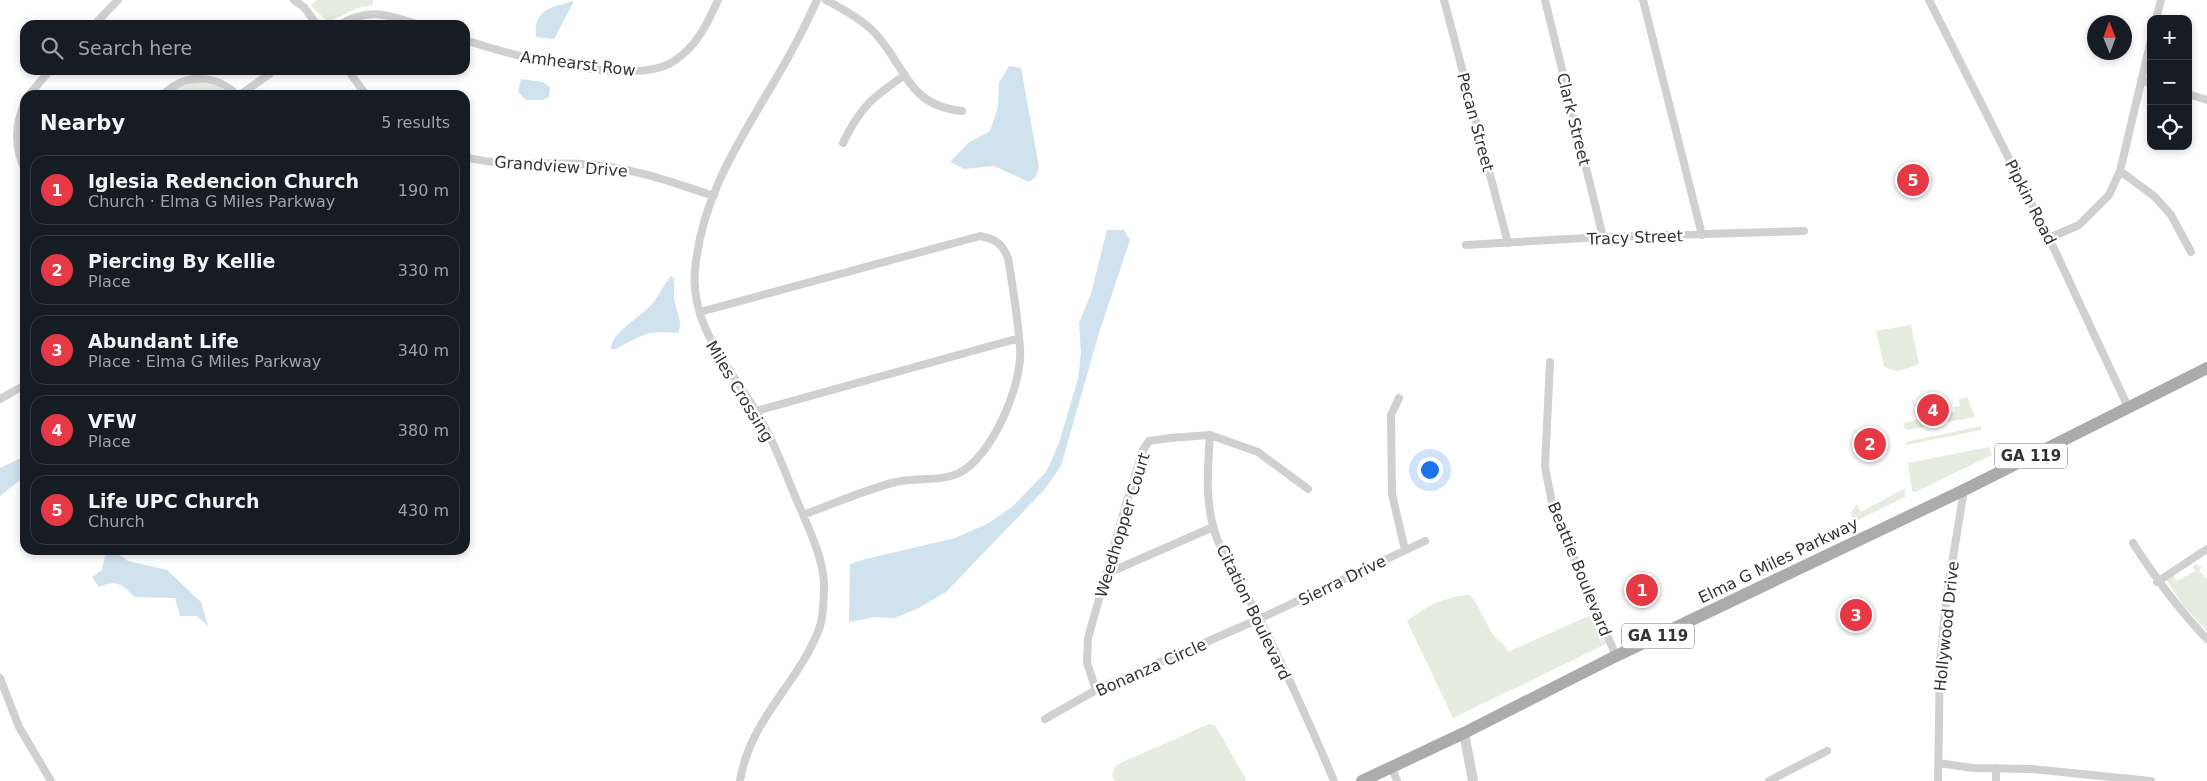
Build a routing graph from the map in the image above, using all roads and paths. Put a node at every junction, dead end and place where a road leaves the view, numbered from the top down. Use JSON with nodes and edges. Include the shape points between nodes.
{"nodes":[{"id":1,"x":118,"y":0,"type":"edge"},
{"id":2,"x":294,"y":0,"type":"edge"},
{"id":3,"x":718,"y":0,"type":"edge"},
{"id":4,"x":817,"y":0,"type":"edge"},
{"id":5,"x":826,"y":0,"type":"edge"},
{"id":6,"x":1444,"y":0,"type":"edge"},
{"id":7,"x":1545,"y":0,"type":"edge"},
{"id":8,"x":1643,"y":0,"type":"edge"},
{"id":9,"x":1929,"y":0,"type":"edge"},
{"id":10,"x":2161,"y":0,"type":"edge"},
{"id":11,"x":2157,"y":15,"type":"edge"},
{"id":12,"x":99,"y":20,"type":"edge"},
{"id":13,"x":314,"y":20,"type":"edge"},
{"id":14,"x":349,"y":20,"type":"edge"},
{"id":15,"x":402,"y":20,"type":"edge"},
{"id":16,"x":470,"y":41,"type":"edge"},
{"id":17,"x":2147,"y":55,"type":"edge"},
{"id":18,"x":46,"y":75,"type":"edge"},
{"id":19,"x":268,"y":75,"type":"edge"},
{"id":20,"x":352,"y":75,"type":"edge"},
{"id":21,"x":905,"y":75,"type":"junction"},
{"id":22,"x":2140,"y":80,"type":"junction"},
{"id":23,"x":2147,"y":82,"type":"edge"},
{"id":24,"x":34,"y":90,"type":"edge"},
{"id":25,"x":170,"y":90,"type":"edge"},
{"id":26,"x":230,"y":90,"type":"edge"},
{"id":27,"x":245,"y":90,"type":"edge"},
{"id":28,"x":362,"y":90,"type":"edge"},
{"id":29,"x":2192,"y":95,"type":"edge"},
{"id":30,"x":2207,"y":100,"type":"edge"},
{"id":31,"x":962,"y":111,"type":"dead end"},
{"id":32,"x":20,"y":116,"type":"edge"},
{"id":33,"x":843,"y":143,"type":"dead end"},
{"id":34,"x":20,"y":157,"type":"edge"},
{"id":35,"x":470,"y":158,"type":"edge"},
{"id":36,"x":2120,"y":172,"type":"junction"},
{"id":37,"x":714,"y":196,"type":"junction"},
{"id":38,"x":1804,"y":231,"type":"dead end"},
{"id":39,"x":1702,"y":235,"type":"junction"},
{"id":40,"x":1603,"y":237,"type":"junction"},
{"id":41,"x":2050,"y":238,"type":"junction"},
{"id":42,"x":1508,"y":243,"type":"junction"},
{"id":43,"x":1466,"y":244,"type":"dead end"},
{"id":44,"x":2190,"y":252,"type":"dead end"},
{"id":45,"x":700,"y":312,"type":"junction"},
{"id":46,"x":1019,"y":338,"type":"junction"},
{"id":47,"x":1550,"y":362,"type":"dead end"},
{"id":48,"x":2207,"y":368,"type":"edge"},
{"id":49,"x":20,"y":388,"type":"edge"},
{"id":50,"x":1399,"y":398,"type":"dead end"},
{"id":51,"x":0,"y":399,"type":"edge"},
{"id":52,"x":2128,"y":407,"type":"junction"},
{"id":53,"x":756,"y":410,"type":"junction"},
{"id":54,"x":1210,"y":435,"type":"junction"},
{"id":55,"x":1308,"y":489,"type":"dead end"},
{"id":56,"x":1964,"y":490,"type":"junction"},
{"id":57,"x":803,"y":515,"type":"junction"},
{"id":58,"x":1213,"y":527,"type":"junction"},
{"id":59,"x":1425,"y":541,"type":"dead end"},
{"id":60,"x":2133,"y":543,"type":"dead end"},
{"id":61,"x":1405,"y":550,"type":"junction"},
{"id":62,"x":2207,"y":550,"type":"edge"},
{"id":63,"x":1106,"y":574,"type":"junction"},
{"id":64,"x":2157,"y":582,"type":"junction"},
{"id":65,"x":1259,"y":619,"type":"junction"},
{"id":66,"x":2207,"y":638,"type":"edge"},
{"id":67,"x":1616,"y":656,"type":"junction"},
{"id":68,"x":0,"y":678,"type":"edge"},
{"id":69,"x":1096,"y":690,"type":"junction"},
{"id":70,"x":1045,"y":719,"type":"dead end"},
{"id":71,"x":1464,"y":733,"type":"junction"},
{"id":72,"x":1827,"y":751,"type":"dead end"},
{"id":73,"x":1939,"y":763,"type":"junction"},
{"id":74,"x":1391,"y":766,"type":"junction"},
{"id":75,"x":1996,"y":768,"type":"junction"},
{"id":76,"x":51,"y":781,"type":"edge"},
{"id":77,"x":740,"y":781,"type":"edge"},
{"id":78,"x":1334,"y":781,"type":"edge"},
{"id":79,"x":1362,"y":781,"type":"edge"},
{"id":80,"x":1397,"y":781,"type":"edge"},
{"id":81,"x":1473,"y":781,"type":"edge"},
{"id":82,"x":1769,"y":781,"type":"edge"},
{"id":83,"x":1938,"y":781,"type":"edge"},
{"id":84,"x":1996,"y":781,"type":"edge"},
{"id":85,"x":2151,"y":781,"type":"edge"}],
"edges":[{"from":1,"to":12,"type":"street"},
{"from":2,"to":13,"type":"street"},
{"from":3,"to":16,"type":"street","name":"Amhearst Row","via":[[709,21],[684,54],[658,69],[638,72],[537,60]]},
{"from":4,"to":37,"type":"street","name":"Miles Crossing","via":[[798,40],[745,128]]},
{"from":5,"to":21,"type":"street","via":[[874,32]]},
{"from":6,"to":42,"type":"street","name":"Pecan Street"},
{"from":7,"to":40,"type":"street","name":"Clark Street"},
{"from":8,"to":39,"type":"street"},
{"from":9,"to":41,"type":"street","name":"Pipkin Road"},
{"from":10,"to":11,"type":"street"},
{"from":14,"to":15,"type":"street","via":[[379,13]]},
{"from":17,"to":22,"type":"street"},
{"from":18,"to":24,"type":"street"},
{"from":19,"to":27,"type":"street"},
{"from":20,"to":28,"type":"street"},
{"from":21,"to":31,"type":"street","via":[[927,101],[944,109]]},
{"from":21,"to":33,"type":"street","via":[[860,111]]},
{"from":22,"to":23,"type":"street"},
{"from":22,"to":36,"type":"street"},
{"from":25,"to":26,"type":"street","via":[[182,82],[201,79],[218,82]]},
{"from":29,"to":30,"type":"street"},
{"from":32,"to":34,"type":"street","via":[[17,140]]},
{"from":35,"to":37,"type":"street","name":"Grandview Drive","via":[[616,167]]},
{"from":36,"to":41,"type":"street","via":[[2109,195],[2095,211],[2079,225]]},
{"from":36,"to":44,"type":"street","via":[[2154,196],[2171,215]]},
{"from":37,"to":45,"type":"street","name":"Miles Crossing","via":[[695,269]]},
{"from":38,"to":39,"type":"street","name":"Tracy Street"},
{"from":39,"to":40,"type":"street","name":"Tracy Street"},
{"from":40,"to":42,"type":"street","name":"Tracy Street"},
{"from":41,"to":52,"type":"street","name":"Pipkin Road"},
{"from":42,"to":43,"type":"street","name":"Tracy Street"},
{"from":45,"to":46,"type":"street","via":[[980,236],[993,239],[1003,247],[1008,258]]},
{"from":45,"to":53,"type":"street","name":"Miles Crossing","via":[[708,337]]},
{"from":46,"to":53,"type":"street"},
{"from":46,"to":57,"type":"street","via":[[1020,358],[1009,401],[998,430],[975,462],[959,473],[943,478],[890,484]]},
{"from":47,"to":67,"type":"street","name":"Beattie Boulevard","via":[[1545,467],[1553,508]]},
{"from":48,"to":52,"type":"main road","name":"Elma G Miles Parkway","number":"GA 119"},
{"from":49,"to":51,"type":"street"},
{"from":50,"to":61,"type":"street","via":[[1391,415],[1392,494]]},
{"from":52,"to":56,"type":"main road","name":"Elma G Miles Parkway","number":"GA 119"},
{"from":53,"to":57,"type":"street","name":"Miles Crossing"},
{"from":54,"to":55,"type":"street","name":"Weedhopper Court","via":[[1258,452]]},
{"from":54,"to":58,"type":"street","name":"Citation Boulevard","via":[[1207,486]]},
{"from":54,"to":63,"type":"street","name":"Weedhopper Court","via":[[1149,441],[1143,450]]},
{"from":56,"to":67,"type":"main road","name":"Elma G Miles Parkway","number":"GA 119"},
{"from":56,"to":73,"type":"street","name":"Hollywood Drive","via":[[1940,662]]},
{"from":57,"to":77,"type":"street","name":"Miles Crossing","via":[[824,581],[820,627],[811,647],[752,739]]},
{"from":58,"to":63,"type":"street"},
{"from":58,"to":65,"type":"street","name":"Citation Boulevard"},
{"from":59,"to":61,"type":"street","name":"Sierra Drive"},
{"from":60,"to":64,"type":"street"},
{"from":61,"to":65,"type":"street","name":"Sierra Drive"},
{"from":62,"to":64,"type":"street"},
{"from":63,"to":69,"type":"street","name":"Weedhopper Court","via":[[1086,650]]},
{"from":64,"to":66,"type":"street"},
{"from":65,"to":69,"type":"street","name":"Bonanza Circle"},
{"from":65,"to":78,"type":"street","name":"Citation Boulevard"},
{"from":67,"to":71,"type":"main road","name":"Elma G Miles Parkway","number":"GA 119"},
{"from":68,"to":76,"type":"street","via":[[19,727]]},
{"from":69,"to":70,"type":"street","name":"Bonanza Circle"},
{"from":71,"to":74,"type":"main road","name":"Elma G Miles Parkway","number":"GA 119"},
{"from":71,"to":81,"type":"street"},
{"from":72,"to":82,"type":"street"},
{"from":73,"to":75,"type":"street"},
{"from":73,"to":83,"type":"street","name":"Hollywood Drive"},
{"from":74,"to":79,"type":"main road","name":"Elma G Miles Parkway","number":"GA 119"},
{"from":74,"to":80,"type":"street"},
{"from":75,"to":84,"type":"street"},
{"from":75,"to":85,"type":"street","via":[[2031,768]]}]}
